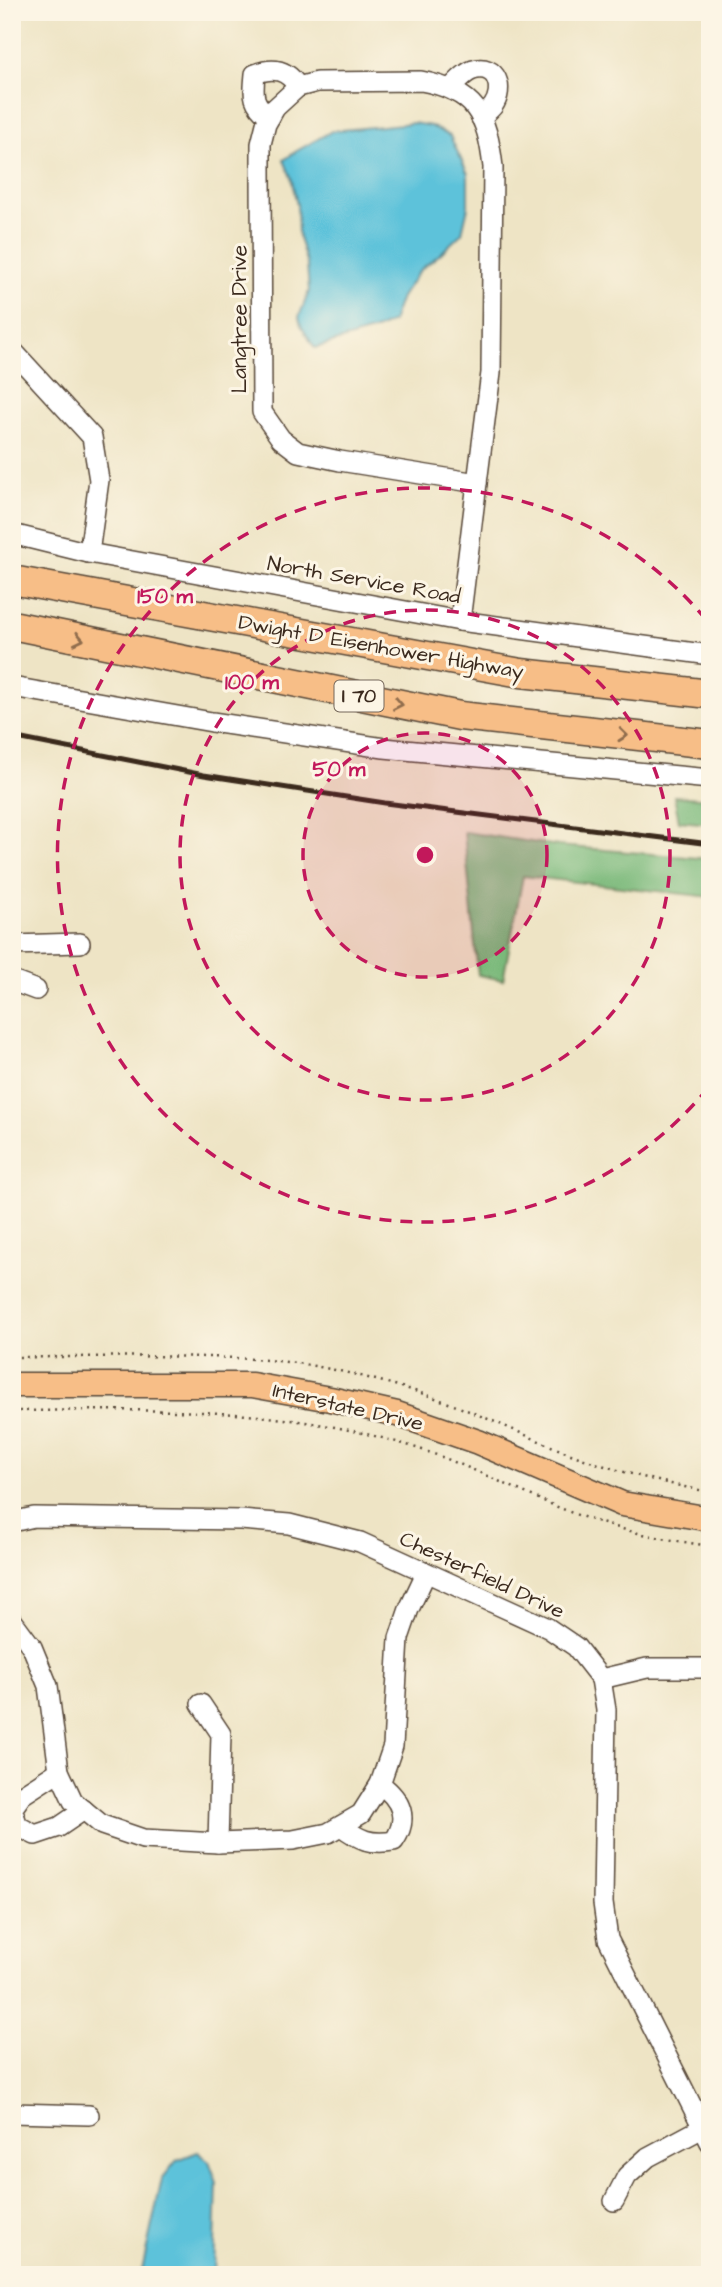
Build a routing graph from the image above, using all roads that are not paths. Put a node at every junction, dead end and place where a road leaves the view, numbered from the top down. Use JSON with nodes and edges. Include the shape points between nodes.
{"nodes":[{"id":1,"x":298,"y":87,"type":"junction"},
{"id":2,"x":451,"y":88,"type":"junction"},
{"id":3,"x":270,"y":117,"type":"junction"},
{"id":4,"x":481,"y":118,"type":"junction"},
{"id":5,"x":12,"y":350,"type":"edge"},
{"id":6,"x":477,"y":483,"type":"junction"},
{"id":7,"x":12,"y":534,"type":"edge"},
{"id":8,"x":89,"y":553,"type":"junction"},
{"id":9,"x":12,"y":580,"type":"edge"},
{"id":10,"x":460,"y":621,"type":"junction"},
{"id":11,"x":12,"y":625,"type":"edge"},
{"id":12,"x":710,"y":655,"type":"edge"},
{"id":13,"x":12,"y":687,"type":"edge"},
{"id":14,"x":710,"y":694,"type":"edge"},
{"id":15,"x":710,"y":744,"type":"edge"},
{"id":16,"x":710,"y":779,"type":"edge"},
{"id":17,"x":80,"y":943,"type":"dead end"},
{"id":18,"x":12,"y":946,"type":"edge"},
{"id":19,"x":12,"y":981,"type":"edge"},
{"id":20,"x":36,"y":990,"type":"dead end"},
{"id":21,"x":12,"y":1385,"type":"edge"},
{"id":22,"x":710,"y":1519,"type":"edge"},
{"id":23,"x":12,"y":1522,"type":"edge"},
{"id":24,"x":426,"y":1573,"type":"junction"},
{"id":25,"x":12,"y":1620,"type":"edge"},
{"id":26,"x":710,"y":1668,"type":"edge"},
{"id":27,"x":601,"y":1679,"type":"junction"},
{"id":28,"x":201,"y":1704,"type":"dead end"},
{"id":29,"x":59,"y":1771,"type":"junction"},
{"id":30,"x":380,"y":1784,"type":"junction"},
{"id":31,"x":84,"y":1810,"type":"junction"},
{"id":32,"x":341,"y":1826,"type":"junction"},
{"id":33,"x":218,"y":1843,"type":"junction"},
{"id":34,"x":12,"y":2113,"type":"edge"},
{"id":35,"x":89,"y":2115,"type":"dead end"},
{"id":36,"x":707,"y":2131,"type":"edge"},
{"id":37,"x":614,"y":2201,"type":"dead end"}],
"edges":[{"from":1,"to":2,"type":"street","via":[[317,82],[421,81]]},
{"from":1,"to":3,"type":"street","name":"Langtree Drive"},
{"from":1,"to":3,"type":"street","via":[[286,73],[269,68],[255,74],[257,107]]},
{"from":2,"to":4,"type":"street","via":[[467,99]]},
{"from":2,"to":4,"type":"street","via":[[473,70],[495,74],[498,95]]},
{"from":3,"to":6,"type":"street","name":"Langtree Drive","via":[[261,144],[262,412],[281,439],[298,452]]},
{"from":4,"to":6,"type":"street","via":[[493,167],[493,318]]},
{"from":5,"to":8,"type":"street","via":[[92,438],[99,480]]},
{"from":6,"to":10,"type":"street"},
{"from":7,"to":8,"type":"street","name":"North Service Road"},
{"from":8,"to":10,"type":"street","name":"North Service Road"},
{"from":9,"to":14,"type":"highway","name":"Dwight D Eisenhower Highway","via":[[521,673]]},
{"from":10,"to":12,"type":"street","name":"North Service Road"},
{"from":11,"to":15,"type":"highway","number":"I 70","one_way":true,"via":[[460,716]]},
{"from":13,"to":16,"type":"street","via":[[384,748]]},
{"from":17,"to":18,"type":"street"},
{"from":19,"to":20,"type":"street"},
{"from":21,"to":22,"type":"main road","name":"Interstate Drive","via":[[252,1385],[330,1399],[397,1414],[466,1438],[622,1504]]},
{"from":23,"to":24,"type":"street","name":"Chesterfield Drive","via":[[34,1517],[289,1524],[360,1542]]},
{"from":24,"to":27,"type":"street","name":"Chesterfield Drive","via":[[548,1628],[576,1647]]},
{"from":24,"to":30,"type":"street","via":[[399,1638],[393,1746]]},
{"from":25,"to":29,"type":"street","via":[[32,1647],[48,1686]]},
{"from":26,"to":27,"type":"street","via":[[646,1668]]},
{"from":27,"to":36,"type":"street","name":"Chesterfield Drive","via":[[606,1710],[603,1903],[608,1939]]},
{"from":28,"to":33,"type":"street","via":[[221,1734]]},
{"from":29,"to":31,"type":"street","via":[[74,1801]]},
{"from":29,"to":31,"type":"street","via":[[22,1795],[12,1809],[18,1826],[35,1835]]},
{"from":30,"to":32,"type":"street","via":[[361,1814]]},
{"from":30,"to":32,"type":"street","via":[[389,1790],[403,1815],[394,1842],[378,1844],[358,1838]]},
{"from":31,"to":33,"type":"street","via":[[102,1825],[143,1839]]},
{"from":32,"to":33,"type":"street","via":[[293,1840]]},
{"from":34,"to":35,"type":"street"},
{"from":36,"to":37,"type":"street","via":[[648,2157],[627,2176]]}]}
